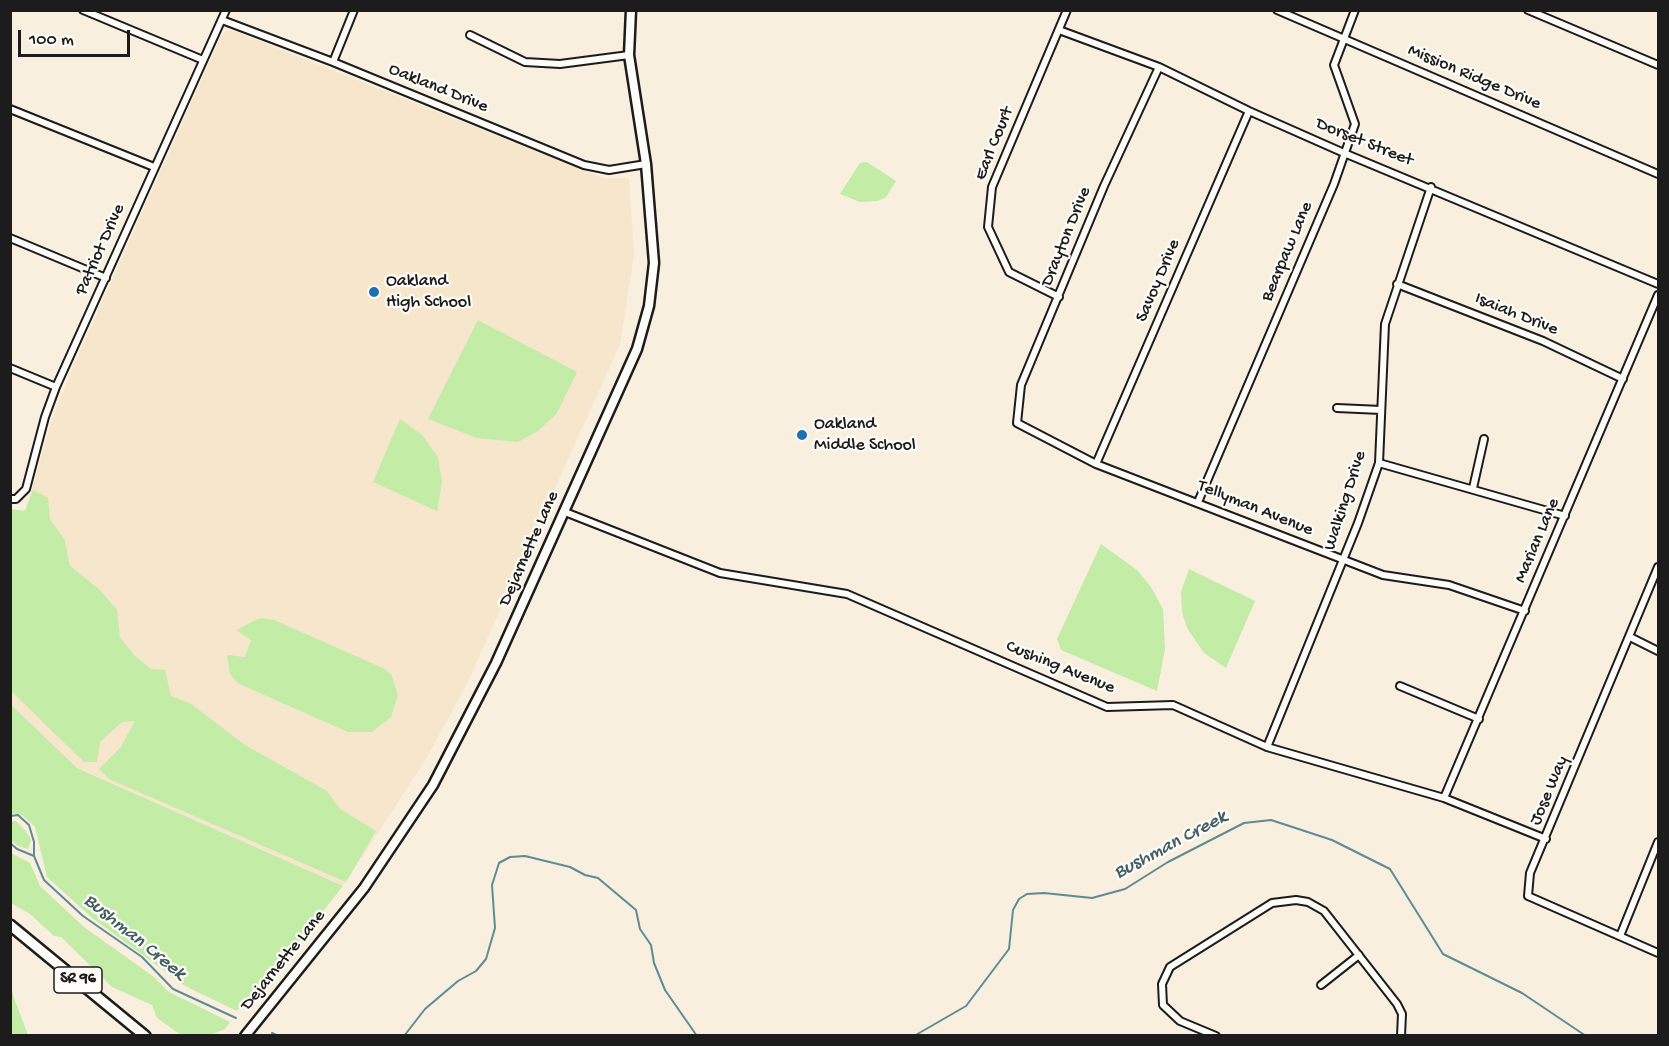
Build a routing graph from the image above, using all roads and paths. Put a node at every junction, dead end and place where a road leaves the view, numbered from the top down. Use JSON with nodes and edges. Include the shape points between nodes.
{"nodes":[{"id":1,"x":83,"y":10,"type":"edge"},
{"id":2,"x":226,"y":10,"type":"edge"},
{"id":3,"x":354,"y":10,"type":"edge"},
{"id":4,"x":631,"y":10,"type":"edge"},
{"id":5,"x":1067,"y":10,"type":"edge"},
{"id":6,"x":1277,"y":10,"type":"edge"},
{"id":7,"x":1355,"y":10,"type":"edge"},
{"id":8,"x":1528,"y":10,"type":"edge"},
{"id":9,"x":222,"y":20,"type":"junction"},
{"id":10,"x":1059,"y":30,"type":"junction"},
{"id":11,"x":470,"y":35,"type":"dead end"},
{"id":12,"x":1344,"y":39,"type":"junction"},
{"id":13,"x":629,"y":55,"type":"junction"},
{"id":14,"x":203,"y":60,"type":"junction"},
{"id":15,"x":333,"y":62,"type":"junction"},
{"id":16,"x":1659,"y":65,"type":"edge"},
{"id":17,"x":1159,"y":67,"type":"junction"},
{"id":18,"x":10,"y":109,"type":"edge"},
{"id":19,"x":1249,"y":111,"type":"junction"},
{"id":20,"x":1344,"y":153,"type":"junction"},
{"id":21,"x":646,"y":164,"type":"junction"},
{"id":22,"x":154,"y":167,"type":"junction"},
{"id":23,"x":1659,"y":174,"type":"edge"},
{"id":24,"x":1431,"y":187,"type":"junction"},
{"id":25,"x":10,"y":238,"type":"edge"},
{"id":26,"x":106,"y":278,"type":"junction"},
{"id":27,"x":1397,"y":284,"type":"junction"},
{"id":28,"x":1659,"y":284,"type":"edge"},
{"id":29,"x":1659,"y":295,"type":"edge"},
{"id":30,"x":1059,"y":297,"type":"junction"},
{"id":31,"x":10,"y":368,"type":"edge"},
{"id":32,"x":1623,"y":379,"type":"junction"},
{"id":33,"x":56,"y":387,"type":"junction"},
{"id":34,"x":1337,"y":408,"type":"dead end"},
{"id":35,"x":1381,"y":410,"type":"junction"},
{"id":36,"x":1017,"y":423,"type":"joint"},
{"id":37,"x":1484,"y":439,"type":"dead end"},
{"id":38,"x":1379,"y":463,"type":"junction"},
{"id":39,"x":1096,"y":464,"type":"junction"},
{"id":40,"x":1473,"y":488,"type":"junction"},
{"id":41,"x":10,"y":499,"type":"edge"},
{"id":42,"x":1198,"y":502,"type":"junction"},
{"id":43,"x":565,"y":512,"type":"junction"},
{"id":44,"x":1564,"y":516,"type":"junction"},
{"id":45,"x":1343,"y":559,"type":"junction"},
{"id":46,"x":1659,"y":567,"type":"edge"},
{"id":47,"x":1524,"y":611,"type":"junction"},
{"id":48,"x":1630,"y":637,"type":"junction"},
{"id":49,"x":1659,"y":651,"type":"edge"},
{"id":50,"x":1400,"y":686,"type":"dead end"},
{"id":51,"x":1479,"y":719,"type":"junction"},
{"id":52,"x":1267,"y":747,"type":"junction"},
{"id":53,"x":1444,"y":798,"type":"junction"},
{"id":54,"x":1546,"y":839,"type":"junction"},
{"id":55,"x":1659,"y":842,"type":"edge"},
{"id":56,"x":10,"y":925,"type":"edge"},
{"id":57,"x":1620,"y":936,"type":"junction"},
{"id":58,"x":1659,"y":953,"type":"edge"},
{"id":59,"x":1359,"y":955,"type":"junction"},
{"id":60,"x":1321,"y":985,"type":"dead end"},
{"id":61,"x":145,"y":1035,"type":"edge"},
{"id":62,"x":245,"y":1035,"type":"edge"},
{"id":63,"x":1216,"y":1035,"type":"edge"},
{"id":64,"x":1401,"y":1035,"type":"edge"}],
"edges":[{"from":1,"to":14,"type":"street"},
{"from":2,"to":9,"type":"street","name":"Patriot Drive"},
{"from":3,"to":15,"type":"street"},
{"from":4,"to":13,"type":"main road","name":"Dejarnette Lane"},
{"from":5,"to":10,"type":"street","name":"Earl Court"},
{"from":6,"to":12,"type":"street","name":"Mission Ridge Drive"},
{"from":7,"to":12,"type":"street","name":"Bearpaw Lane"},
{"from":8,"to":16,"type":"street"},
{"from":9,"to":14,"type":"street","name":"Patriot Drive"},
{"from":9,"to":15,"type":"street","name":"Oakland Drive"},
{"from":10,"to":17,"type":"street","name":"Dorset Street"},
{"from":10,"to":30,"type":"street","name":"Earl Court","via":[[992,187],[988,227],[1009,272]]},
{"from":11,"to":13,"type":"street","via":[[525,62],[560,64]]},
{"from":12,"to":20,"type":"street","name":"Bearpaw Lane","via":[[1334,64],[1355,124]]},
{"from":12,"to":23,"type":"street","name":"Mission Ridge Drive"},
{"from":13,"to":21,"type":"main road","name":"Dejarnette Lane"},
{"from":14,"to":22,"type":"street","name":"Patriot Drive"},
{"from":15,"to":21,"type":"street","name":"Oakland Drive","via":[[584,165],[609,170]]},
{"from":17,"to":19,"type":"street","name":"Dorset Street"},
{"from":17,"to":30,"type":"street","name":"Drayton Drive"},
{"from":18,"to":22,"type":"street"},
{"from":19,"to":20,"type":"street","name":"Dorset Street"},
{"from":19,"to":39,"type":"street","name":"Savoy Drive"},
{"from":20,"to":24,"type":"street","name":"Dorset Street"},
{"from":20,"to":42,"type":"street","name":"Bearpaw Lane"},
{"from":21,"to":43,"type":"main road","name":"Dejarnette Lane","via":[[654,263],[649,306],[637,349]]},
{"from":22,"to":26,"type":"street","name":"Patriot Drive"},
{"from":24,"to":27,"type":"street","name":"Walking Drive"},
{"from":24,"to":28,"type":"street","name":"Dorset Street"},
{"from":25,"to":26,"type":"street"},
{"from":26,"to":33,"type":"street","name":"Patriot Drive"},
{"from":27,"to":32,"type":"street","name":"Isaiah Drive","via":[[1544,341]]},
{"from":27,"to":35,"type":"street","name":"Walking Drive","via":[[1385,324]]},
{"from":29,"to":32,"type":"street","name":"Marian Lane"},
{"from":30,"to":36,"type":"street","name":"Drayton Drive","via":[[1021,385]]},
{"from":31,"to":33,"type":"street"},
{"from":32,"to":44,"type":"street","name":"Marian Lane"},
{"from":33,"to":41,"type":"street","name":"Patriot Drive","via":[[26,489],[16,499]]},
{"from":34,"to":35,"type":"street"},
{"from":35,"to":38,"type":"street","name":"Walking Drive"},
{"from":36,"to":39,"type":"street","name":"Tellyman Avenue"},
{"from":37,"to":40,"type":"street"},
{"from":38,"to":40,"type":"street"},
{"from":38,"to":45,"type":"street","name":"Walking Drive"},
{"from":39,"to":42,"type":"street","name":"Tellyman Avenue"},
{"from":40,"to":44,"type":"street"},
{"from":42,"to":45,"type":"street","name":"Tellyman Avenue"},
{"from":43,"to":52,"type":"street","name":"Cushing Avenue","via":[[720,573],[847,594],[1107,707],[1173,705]]},
{"from":43,"to":62,"type":"main road","name":"Dejarnette Lane","via":[[496,663],[433,785],[364,888]]},
{"from":44,"to":47,"type":"street","name":"Marian Lane"},
{"from":45,"to":47,"type":"street","name":"Tellyman Avenue","via":[[1383,575],[1449,585]]},
{"from":45,"to":52,"type":"street","name":"Walking Drive"},
{"from":46,"to":48,"type":"street","name":"Jose Way"},
{"from":47,"to":51,"type":"street","name":"Marian Lane"},
{"from":48,"to":49,"type":"street"},
{"from":48,"to":54,"type":"street","name":"Jose Way"},
{"from":50,"to":51,"type":"street"},
{"from":51,"to":53,"type":"street","name":"Marian Lane"},
{"from":52,"to":53,"type":"street","name":"Cushing Avenue"},
{"from":53,"to":54,"type":"street","name":"Cushing Avenue"},
{"from":54,"to":57,"type":"street","name":"Jose Way","via":[[1530,873],[1528,896]]},
{"from":55,"to":57,"type":"street"},
{"from":56,"to":61,"type":"main road","number":"SR 96"},
{"from":57,"to":58,"type":"street","name":"Jose Way"},
{"from":59,"to":60,"type":"street"},
{"from":59,"to":63,"type":"street","via":[[1317,906],[1296,900],[1272,903],[1170,967],[1164,978],[1160,994],[1170,1013]]},
{"from":59,"to":64,"type":"street","via":[[1397,1004],[1402,1014]]}]}
